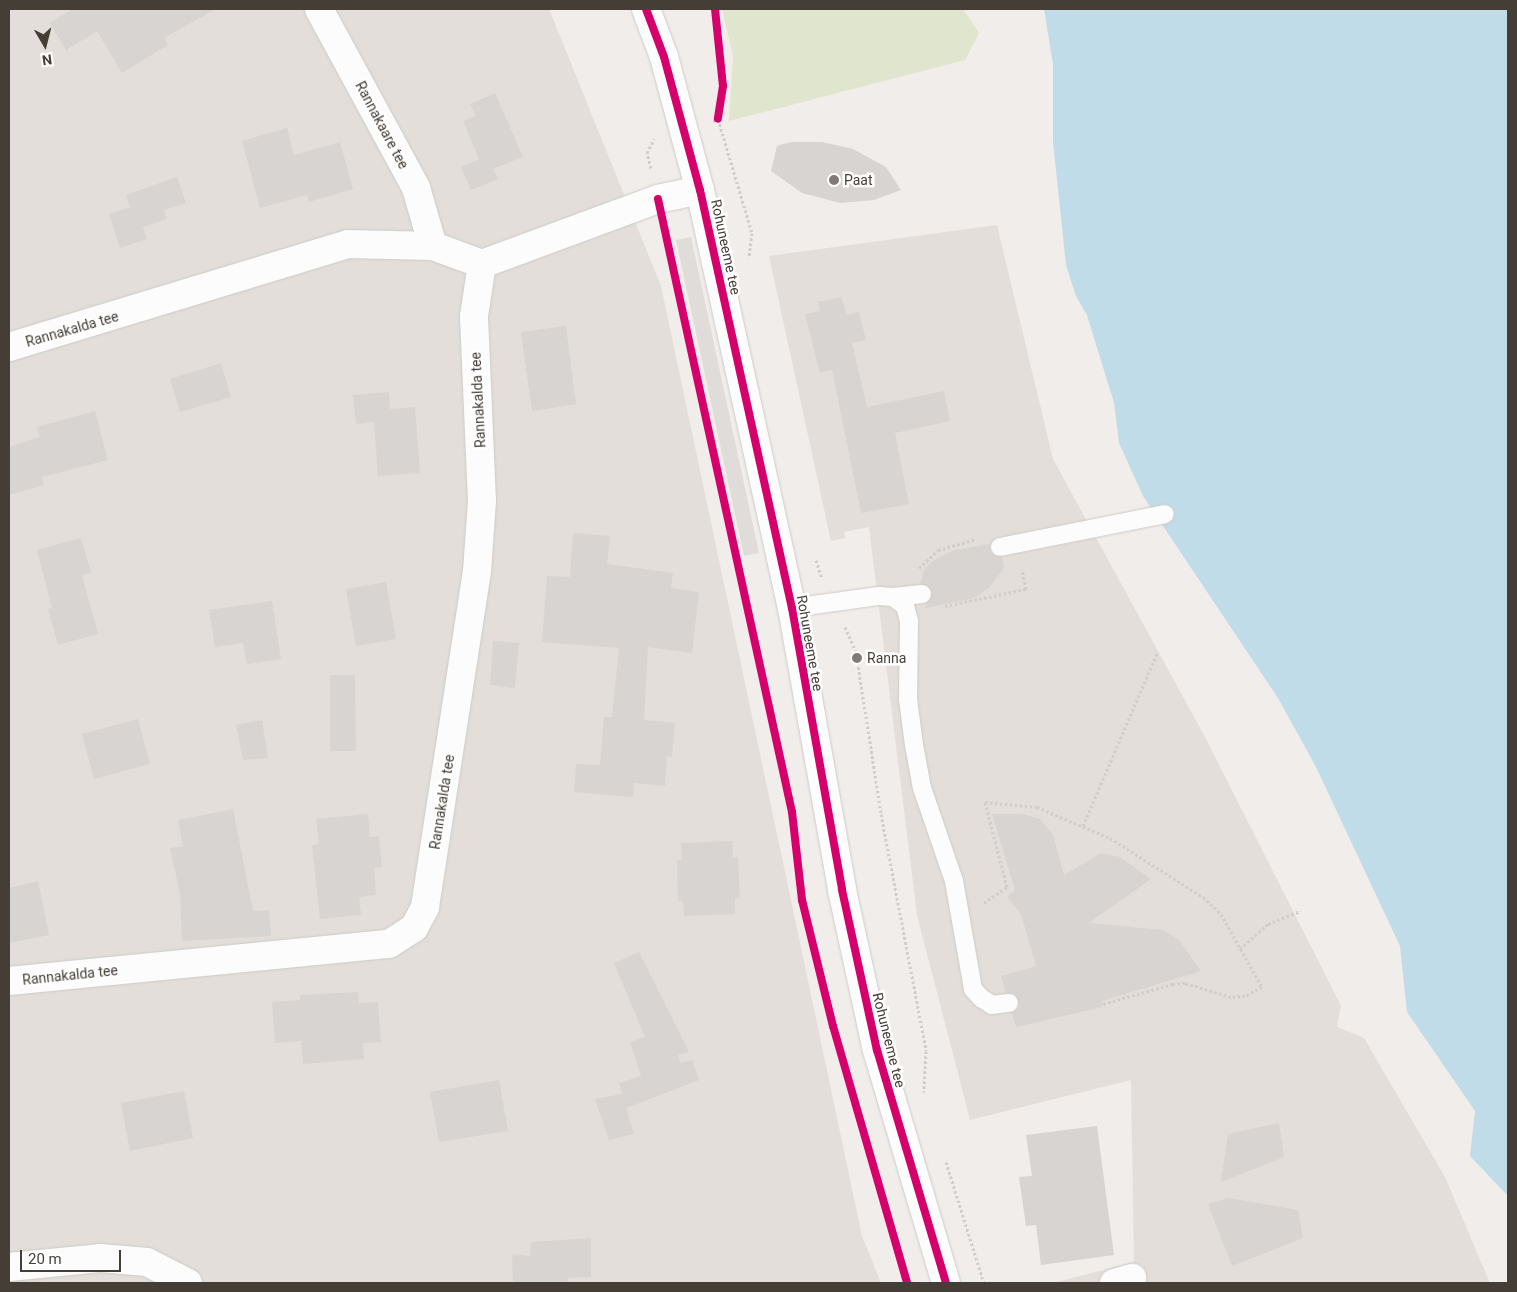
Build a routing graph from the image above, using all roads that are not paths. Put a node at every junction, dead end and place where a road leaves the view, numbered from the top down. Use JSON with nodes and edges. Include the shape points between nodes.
{"nodes":[{"id":1,"x":320,"y":9,"type":"edge"},
{"id":2,"x":646,"y":9,"type":"edge"},
{"id":3,"x":700,"y":190,"type":"junction"},
{"id":4,"x":433,"y":246,"type":"junction"},
{"id":5,"x":482,"y":264,"type":"junction"},
{"id":6,"x":9,"y":347,"type":"edge"},
{"id":7,"x":1165,"y":514,"type":"dead end"},
{"id":8,"x":1008,"y":545,"type":"road end"},
{"id":9,"x":919,"y":595,"type":"road end"},
{"id":10,"x":893,"y":597,"type":"junction"},
{"id":11,"x":792,"y":608,"type":"junction"},
{"id":12,"x":9,"y":981,"type":"edge"},
{"id":13,"x":1009,"y":1003,"type":"dead end"},
{"id":14,"x":9,"y":1267,"type":"edge"},
{"id":15,"x":188,"y":1283,"type":"edge"},
{"id":16,"x":946,"y":1283,"type":"edge"}],
"edges":[{"from":1,"to":4,"type":"street","name":"Rannakaare tee","via":[[416,188]]},
{"from":2,"to":3,"type":"street","name":"Rohuneeme tee","via":[[664,57]]},
{"from":3,"to":5,"type":"street","via":[[658,199]]},
{"from":3,"to":11,"type":"street","name":"Rohuneeme tee"},
{"from":4,"to":5,"type":"street","name":"Rannakalda tee"},
{"from":4,"to":6,"type":"street","name":"Rannakalda tee","via":[[348,244]]},
{"from":5,"to":12,"type":"street","name":"Rannakalda tee","via":[[474,316],[482,501],[477,572],[425,907],[414,928],[390,944]]},
{"from":7,"to":8,"type":"lane"},
{"from":9,"to":10,"type":"lane"},
{"from":10,"to":11,"type":"lane","via":[[833,601]]},
{"from":10,"to":13,"type":"lane","via":[[905,606],[909,621],[908,699],[922,788],[944,845],[973,989],[992,1005]]},
{"from":11,"to":16,"type":"street","name":"Rohuneeme tee","via":[[842,890],[877,1050]]},
{"from":14,"to":15,"type":"street","via":[[100,1258],[147,1262]]}]}
